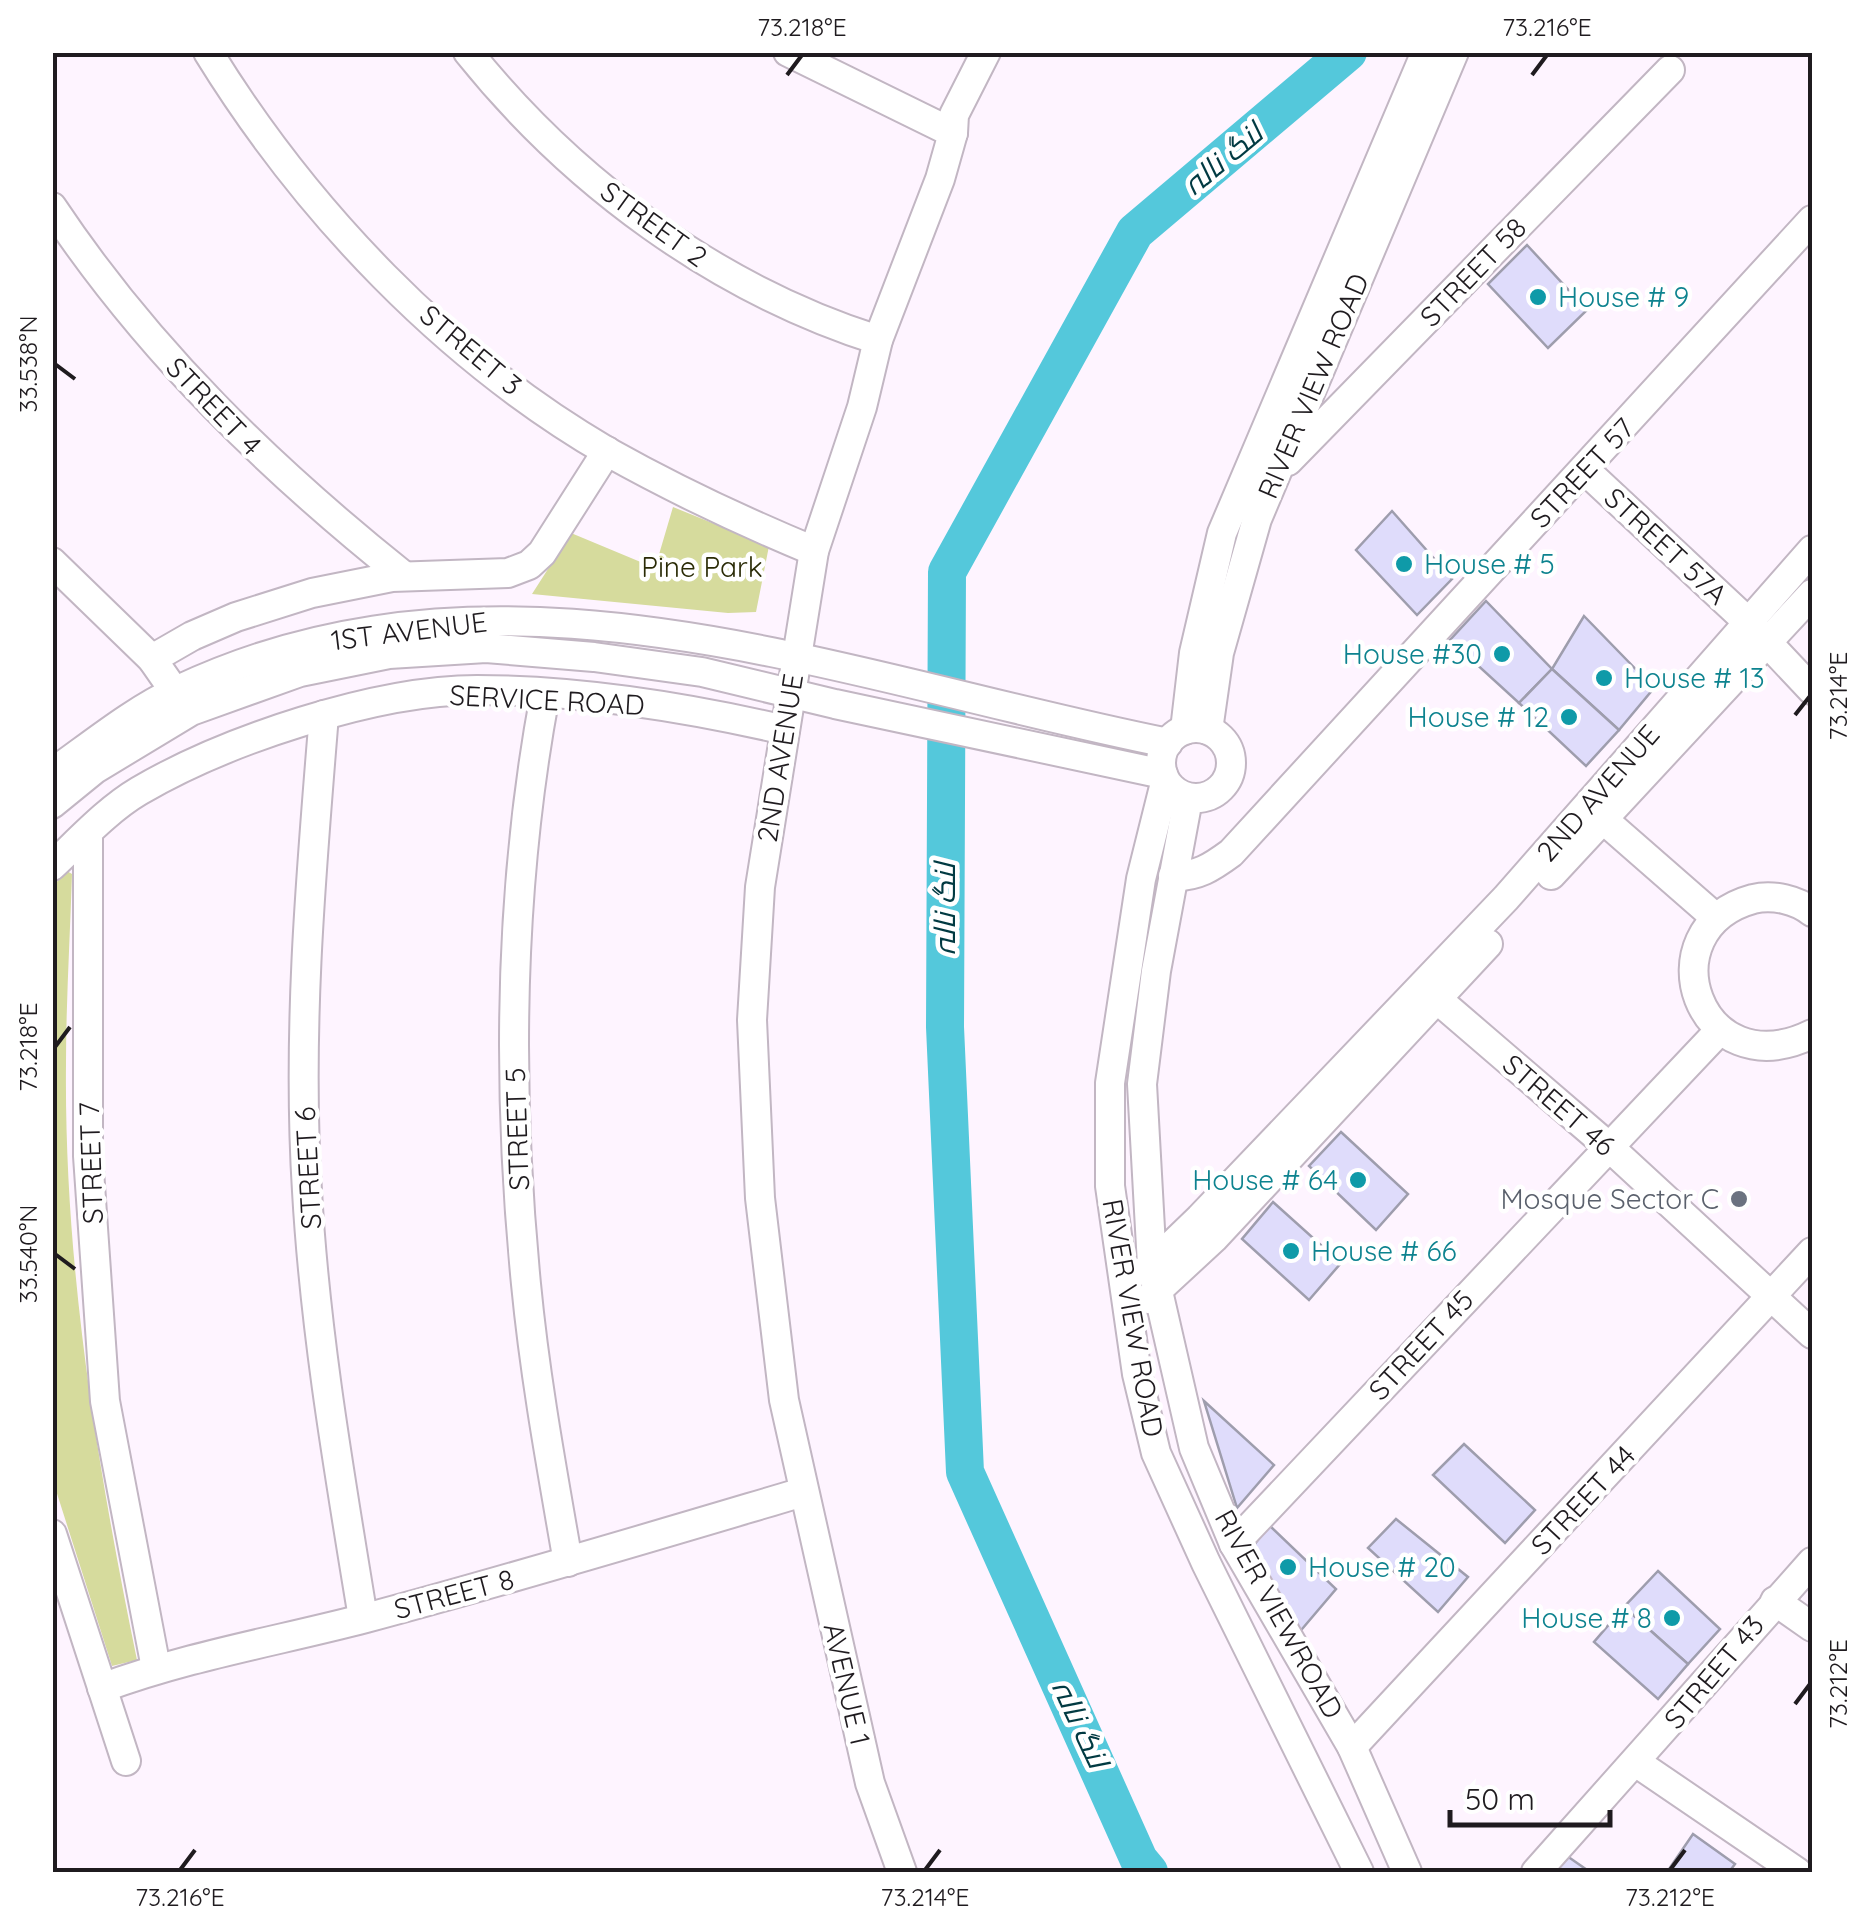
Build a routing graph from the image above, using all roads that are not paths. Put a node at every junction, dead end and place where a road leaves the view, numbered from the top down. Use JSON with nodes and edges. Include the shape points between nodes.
{"nodes":[{"id":1,"x":208,"y":52,"type":"edge"},
{"id":2,"x":468,"y":52,"type":"edge"},
{"id":3,"x":788,"y":52,"type":"edge"},
{"id":4,"x":986,"y":52,"type":"edge"},
{"id":5,"x":1426,"y":52,"type":"edge"},
{"id":6,"x":1454,"y":52,"type":"edge"},
{"id":7,"x":1670,"y":70,"type":"dead end"},
{"id":8,"x":953,"y":132,"type":"junction"},
{"id":9,"x":52,"y":207,"type":"edge"},
{"id":10,"x":1812,"y":220,"type":"edge"},
{"id":11,"x":878,"y":340,"type":"junction"},
{"id":12,"x":607,"y":451,"type":"junction"},
{"id":13,"x":1585,"y":470,"type":"junction"},
{"id":14,"x":1276,"y":473,"type":"junction"},
{"id":15,"x":1812,"y":550,"type":"edge"},
{"id":16,"x":814,"y":551,"type":"junction"},
{"id":17,"x":52,"y":562,"type":"edge"},
{"id":18,"x":404,"y":576,"type":"junction"},
{"id":19,"x":1812,"y":594,"type":"edge"},
{"id":20,"x":1748,"y":622,"type":"junction"},
{"id":21,"x":1768,"y":644,"type":"junction"},
{"id":22,"x":797,"y":655,"type":"junction"},
{"id":23,"x":152,"y":659,"type":"junction"},
{"id":24,"x":1812,"y":690,"type":"edge"},
{"id":25,"x":175,"y":692,"type":"junction"},
{"id":26,"x":790,"y":692,"type":"junction"},
{"id":27,"x":545,"y":694,"type":"junction"},
{"id":28,"x":324,"y":715,"type":"junction"},
{"id":29,"x":785,"y":730,"type":"junction"},
{"id":30,"x":1177,"y":736,"type":"junction"},
{"id":31,"x":52,"y":773,"type":"edge"},
{"id":32,"x":1164,"y":782,"type":"junction"},
{"id":33,"x":52,"y":804,"type":"edge"},
{"id":34,"x":1594,"y":812,"type":"junction"},
{"id":35,"x":88,"y":834,"type":"junction"},
{"id":36,"x":52,"y":866,"type":"edge"},
{"id":37,"x":1173,"y":876,"type":"junction"},
{"id":38,"x":1812,"y":912,"type":"edge"},
{"id":39,"x":1716,"y":918,"type":"junction"},
{"id":40,"x":1437,"y":999,"type":"junction"},
{"id":41,"x":1720,"y":1030,"type":"junction"},
{"id":42,"x":1812,"y":1034,"type":"edge"},
{"id":43,"x":1608,"y":1146,"type":"junction"},
{"id":44,"x":1812,"y":1252,"type":"edge"},
{"id":45,"x":1155,"y":1278,"type":"junction"},
{"id":46,"x":1773,"y":1298,"type":"junction"},
{"id":47,"x":1126,"y":1302,"type":"junction"},
{"id":48,"x":1812,"y":1334,"type":"edge"},
{"id":49,"x":803,"y":1492,"type":"junction"},
{"id":50,"x":52,"y":1534,"type":"edge"},
{"id":51,"x":1234,"y":1544,"type":"junction"},
{"id":52,"x":568,"y":1562,"type":"junction"},
{"id":53,"x":1812,"y":1562,"type":"edge"},
{"id":54,"x":1775,"y":1601,"type":"junction"},
{"id":55,"x":362,"y":1618,"type":"junction"},
{"id":56,"x":1812,"y":1627,"type":"edge"},
{"id":57,"x":156,"y":1668,"type":"junction"},
{"id":58,"x":102,"y":1688,"type":"junction"},
{"id":59,"x":1352,"y":1747,"type":"junction"},
{"id":60,"x":126,"y":1761,"type":"dead end"},
{"id":61,"x":1637,"y":1763,"type":"junction"},
{"id":62,"x":902,"y":1872,"type":"edge"},
{"id":63,"x":1360,"y":1872,"type":"edge"},
{"id":64,"x":1407,"y":1872,"type":"edge"},
{"id":65,"x":1536,"y":1872,"type":"edge"},
{"id":66,"x":1796,"y":1872,"type":"edge"}],
"edges":[{"from":1,"to":12,"type":"street","name":"STREET 3","via":[[294,177],[374,266],[456,342]]},
{"from":2,"to":11,"type":"street","name":"STREET 2","via":[[599,186],[703,262]]},
{"from":3,"to":8,"type":"street"},
{"from":4,"to":8,"type":"street","name":"2ND AVENUE","via":[[954,115]]},
{"from":5,"to":30,"type":"street","name":"RIVER VIEW ROAD","via":[[1222,533]]},
{"from":6,"to":14,"type":"street","name":"RIVER VIEW ROAD"},
{"from":7,"to":14,"type":"street","name":"STREET 58"},
{"from":8,"to":11,"type":"street","name":"2ND AVENUE"},
{"from":9,"to":18,"type":"street","name":"STREET 4","via":[[186,379],[266,460]]},
{"from":10,"to":13,"type":"street","name":"STREET 57"},
{"from":11,"to":16,"type":"street","name":"2ND AVENUE"},
{"from":12,"to":16,"type":"street","name":"STREET 3"},
{"from":12,"to":18,"type":"street","via":[[529,565],[508,573]]},
{"from":13,"to":20,"type":"street","name":"STREET 57A"},
{"from":13,"to":37,"type":"street","name":"STREET 57","via":[[1231,853],[1191,876]]},
{"from":14,"to":30,"type":"street","name":"RIVER VIEW ROAD","via":[[1219,653]]},
{"from":15,"to":20,"type":"street","name":"2ND AVENUE"},
{"from":16,"to":22,"type":"street","name":"2ND AVENUE"},
{"from":17,"to":23,"type":"street"},
{"from":18,"to":23,"type":"street","via":[[312,593],[236,617]]},
{"from":19,"to":21,"type":"street","name":"2ND AVENUE"},
{"from":20,"to":21,"type":"street","name":"STREET 57A"},
{"from":20,"to":34,"type":"street","name":"2ND AVENUE"},
{"from":21,"to":24,"type":"street","name":"STREET 57A"},
{"from":21,"to":34,"type":"street","name":"2ND AVENUE"},
{"from":22,"to":25,"type":"street","name":"1ST AVENUE","via":[[596,625],[460,620],[307,644]]},
{"from":22,"to":26,"type":"street","name":"2ND AVENUE"},
{"from":22,"to":30,"type":"street","name":"1ST AVENUE"},
{"from":23,"to":25,"type":"street"},
{"from":25,"to":31,"type":"street","name":"1ST AVENUE"},
{"from":26,"to":29,"type":"street","name":"2ND AVENUE"},
{"from":26,"to":32,"type":"street","name":"1ST AVENUE"},
{"from":26,"to":33,"type":"street","name":"1ST AVENUE","via":[[594,657],[486,648],[389,654],[300,672],[191,710],[95,768]]},
{"from":27,"to":28,"type":"street","name":"SERVICE ROAD","via":[[476,690]]},
{"from":27,"to":29,"type":"street","name":"SERVICE ROAD","via":[[615,699]]},
{"from":27,"to":52,"type":"street","name":"STREET 5","via":[[528,799],[515,1090],[526,1286]]},
{"from":28,"to":35,"type":"street","name":"SERVICE ROAD","via":[[137,792]]},
{"from":28,"to":55,"type":"street","name":"STREET 6","via":[[307,917],[306,1190]]},
{"from":29,"to":49,"type":"street","name":"2ND AVENUE","via":[[760,888],[752,1020],[760,1198],[784,1400]]},
{"from":30,"to":32,"type":"street","via":[[1160,755]]},
{"from":30,"to":32,"type":"street","via":[[1226,743],[1232,770],[1216,793]]},
{"from":32,"to":37,"type":"street","name":"RIVER VIEW ROAD"},
{"from":32,"to":47,"type":"street","name":"RIVER VIEW ROAD","via":[[1135,912],[1110,1083],[1110,1186]]},
{"from":34,"to":39,"type":"street"},
{"from":34,"to":40,"type":"street","name":"2ND AVENUE"},
{"from":34,"to":45,"type":"street","name":"2ND AVENUE","via":[[1506,898]]},
{"from":35,"to":36,"type":"street","name":"SERVICE ROAD"},
{"from":35,"to":57,"type":"street","name":"STREET 7","via":[[88,1156],[105,1401]]},
{"from":37,"to":45,"type":"street","name":"RIVER VIEW ROAD","via":[[1142,1084]]},
{"from":38,"to":39,"type":"street","via":[[1785,899],[1760,897]]},
{"from":39,"to":41,"type":"street","via":[[1701,938],[1694,987]]},
{"from":40,"to":43,"type":"street","name":"STREET 46"},
{"from":40,"to":45,"type":"street","name":"2ND AVENUE","via":[[1214,1238]]},
{"from":41,"to":42,"type":"street","via":[[1766,1048]]},
{"from":41,"to":43,"type":"street","name":"STREET 45"},
{"from":43,"to":46,"type":"street","name":"STREET 46"},
{"from":43,"to":51,"type":"street","name":"STREET 45"},
{"from":44,"to":46,"type":"street","name":"STREET 44"},
{"from":45,"to":47,"type":"street","name":"2ND AVENUE"},
{"from":45,"to":51,"type":"street","name":"RIVER VIEWROAD","via":[[1194,1448]]},
{"from":46,"to":48,"type":"street","name":"STREET 46"},
{"from":46,"to":59,"type":"street","name":"STREET 44"},
{"from":47,"to":63,"type":"street","name":"RIVER VIEW ROAD","via":[[1156,1453]]},
{"from":49,"to":52,"type":"street","name":"STREET 8"},
{"from":49,"to":62,"type":"street","name":"AVENUE 1","via":[[870,1783]]},
{"from":50,"to":58,"type":"street"},
{"from":51,"to":59,"type":"street","name":"RIVER VIEWROAD"},
{"from":52,"to":55,"type":"street","name":"STREET 8"},
{"from":53,"to":54,"type":"street","name":"STREET 43"},
{"from":54,"to":56,"type":"street"},
{"from":54,"to":61,"type":"street","name":"STREET 43"},
{"from":55,"to":57,"type":"street","name":"STREET 8"},
{"from":57,"to":58,"type":"street","name":"STREET 8"},
{"from":58,"to":60,"type":"street"},
{"from":59,"to":64,"type":"street","name":"RIVER VIEWROAD"},
{"from":61,"to":65,"type":"street","name":"STREET 43"},
{"from":61,"to":66,"type":"street"}]}
